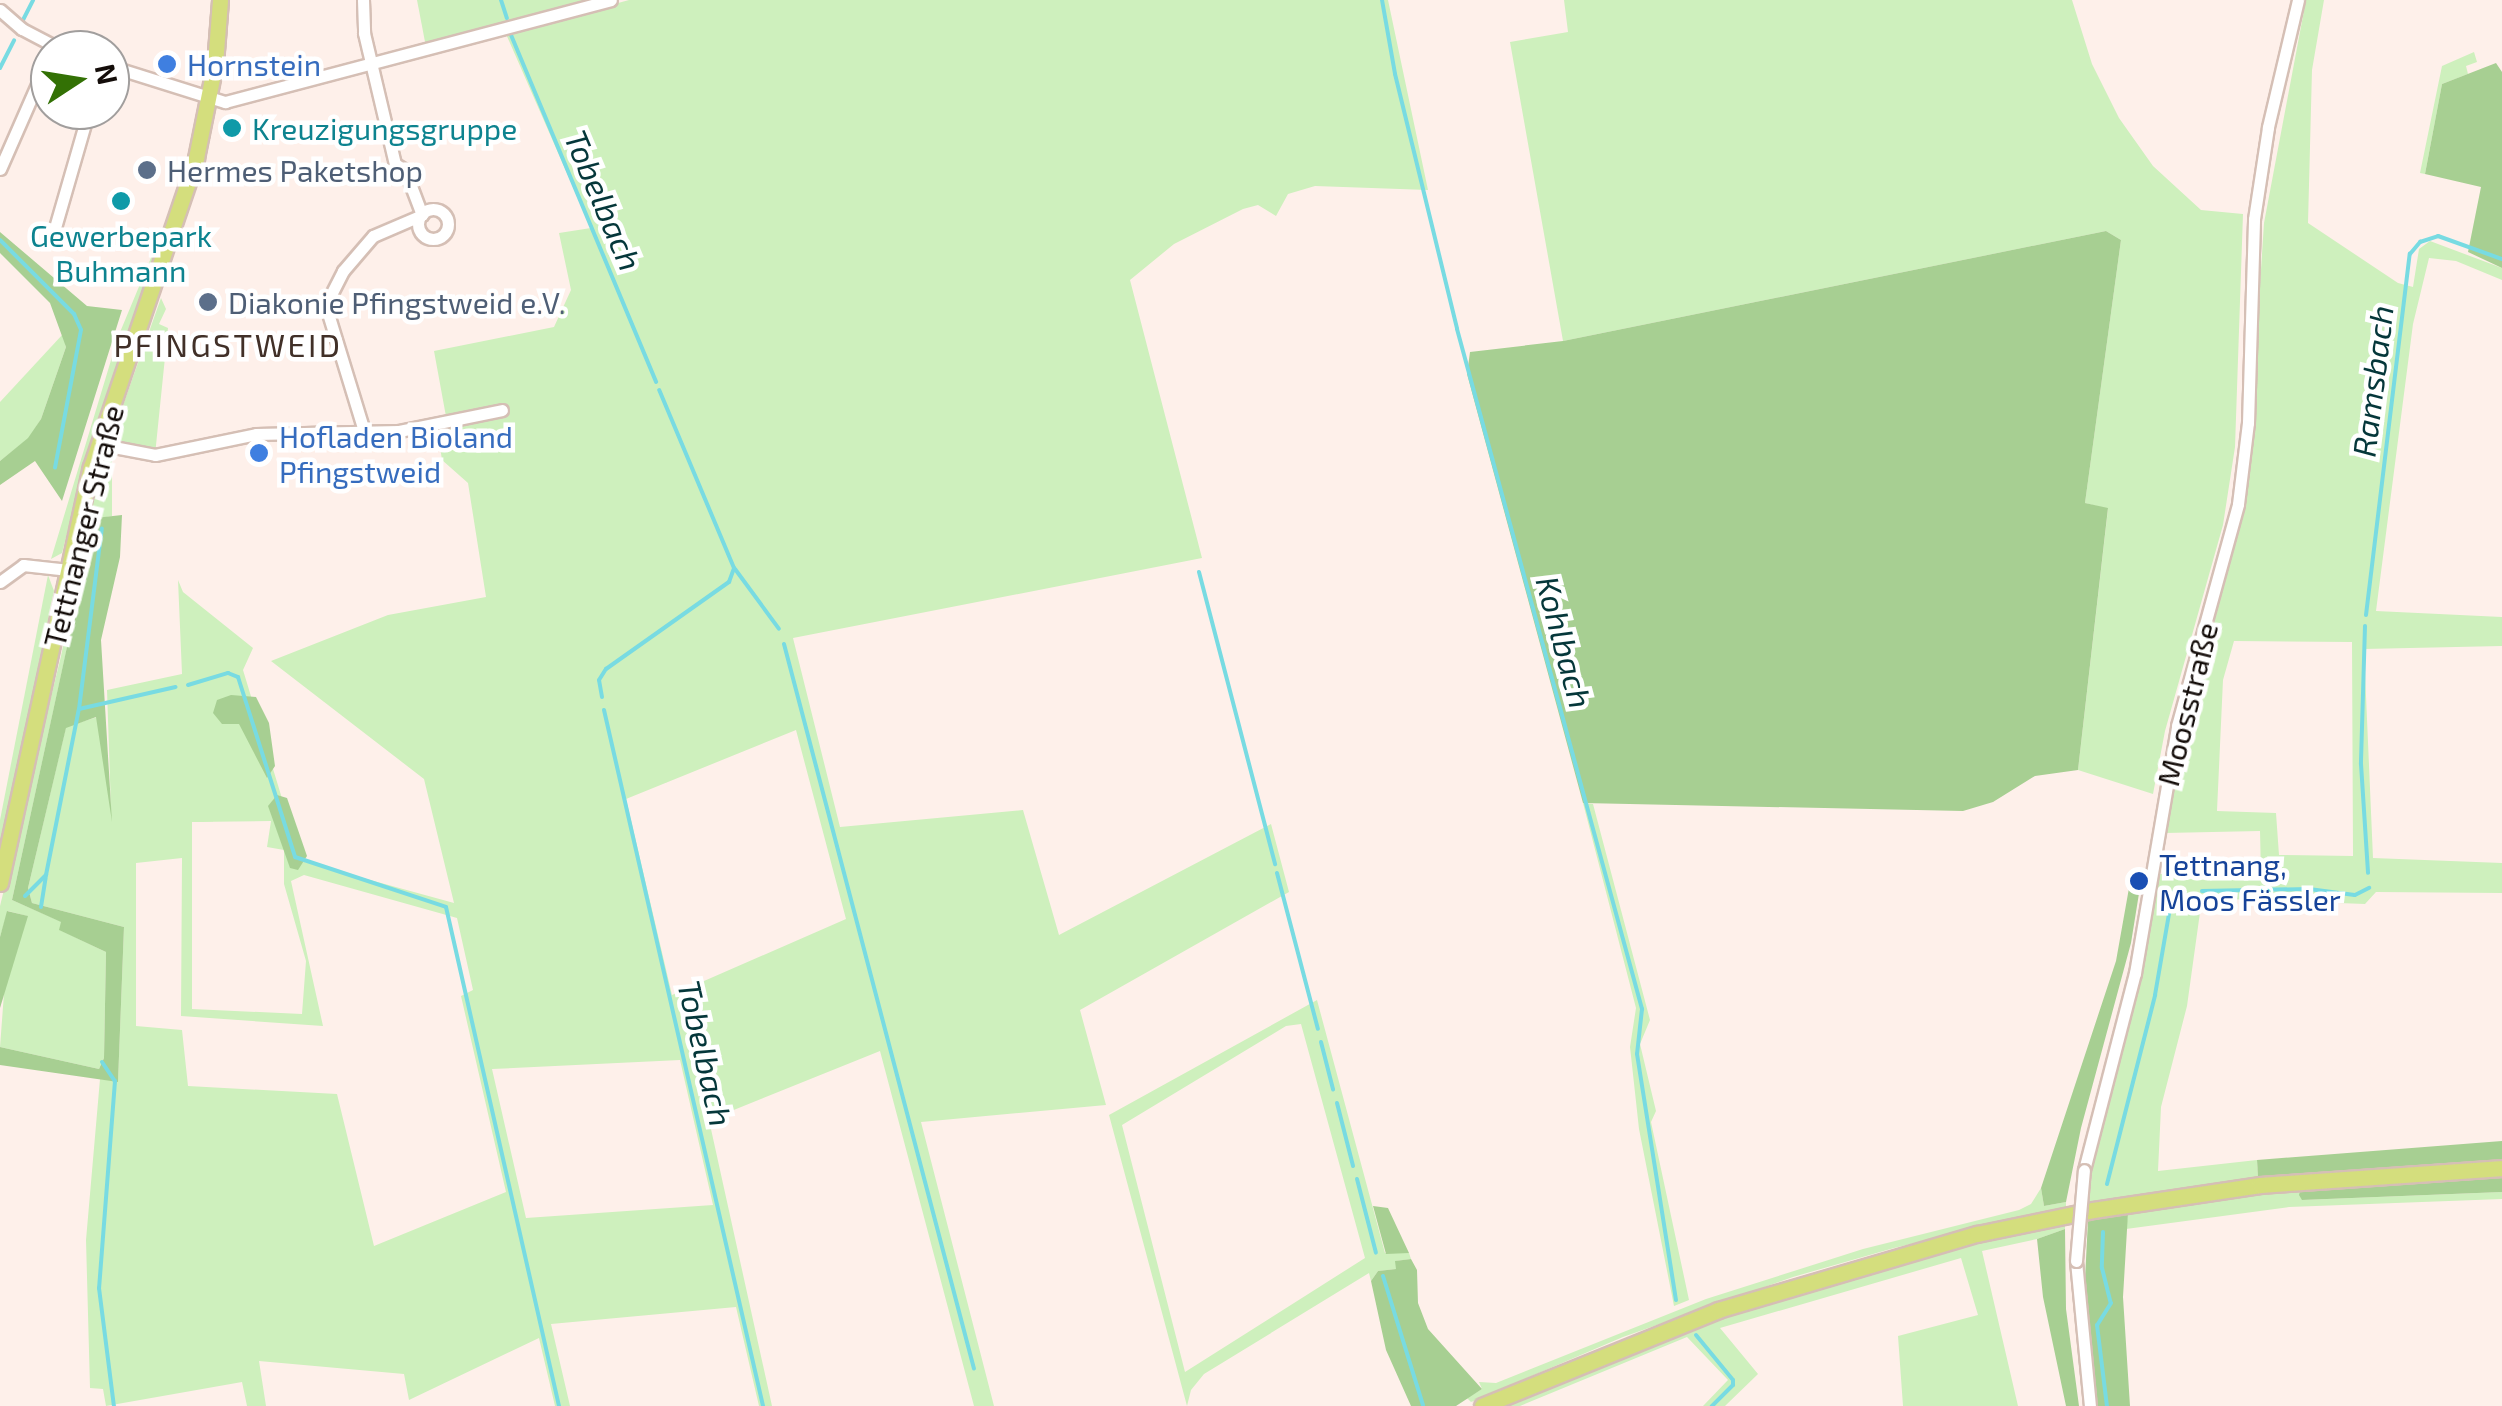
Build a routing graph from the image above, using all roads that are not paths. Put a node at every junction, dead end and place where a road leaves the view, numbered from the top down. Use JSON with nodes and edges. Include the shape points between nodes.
{"nodes":[{"id":1,"x":220,"y":0,"type":"edge"},
{"id":2,"x":363,"y":0,"type":"edge"},
{"id":3,"x":611,"y":0,"type":"edge"},
{"id":4,"x":2298,"y":0,"type":"edge"},
{"id":5,"x":0,"y":10,"type":"edge"},
{"id":6,"x":30,"y":32,"type":"edge"},
{"id":7,"x":372,"y":66,"type":"junction"},
{"id":8,"x":130,"y":72,"type":"edge"},
{"id":9,"x":209,"y":98,"type":"junction"},
{"id":10,"x":30,"y":104,"type":"edge"},
{"id":11,"x":83,"y":130,"type":"edge"},
{"id":12,"x":0,"y":169,"type":"edge"},
{"id":13,"x":52,"y":238,"type":"dead end"},
{"id":14,"x":502,"y":410,"type":"dead end"},
{"id":15,"x":364,"y":431,"type":"junction"},
{"id":16,"x":98,"y":444,"type":"junction"},
{"id":17,"x":69,"y":570,"type":"junction"},
{"id":18,"x":0,"y":582,"type":"edge"},
{"id":19,"x":0,"y":882,"type":"edge"},
{"id":20,"x":2502,"y":1168,"type":"edge"},
{"id":21,"x":1482,"y":1406,"type":"edge"},
{"id":22,"x":2090,"y":1406,"type":"edge"}],
"edges":[{"from":1,"to":9,"type":"main road","name":"Tettnanger Straße"},
{"from":2,"to":7,"type":"street"},
{"from":3,"to":7,"type":"street"},
{"from":4,"to":22,"type":"street","name":"Moosstraße","bridge":true,"via":[[2254,218],[2248,424],[2238,504],[2177,726],[2139,954],[2084,1170],[2076,1260]]},
{"from":5,"to":6,"type":"street"},
{"from":7,"to":9,"type":"street","via":[[245,99]]},
{"from":7,"to":15,"type":"street","via":[[394,164],[405,170],[422,215],[373,236],[328,300]]},
{"from":8,"to":9,"type":"street"},
{"from":9,"to":16,"type":"main road","name":"Tettnanger Straße","via":[[196,158]]},
{"from":10,"to":12,"type":"street"},
{"from":11,"to":13,"type":"street"},
{"from":14,"to":15,"type":"street","via":[[432,427]]},
{"from":15,"to":16,"type":"street","via":[[256,434],[155,456]]},
{"from":16,"to":17,"type":"main road","name":"Tettnanger Straße"},
{"from":17,"to":18,"type":"street","via":[[23,565]]},
{"from":17,"to":19,"type":"main road","name":"Tettnanger Straße"},
{"from":20,"to":21,"type":"main road","via":[[2260,1185],[1991,1231],[1736,1304]]}]}
